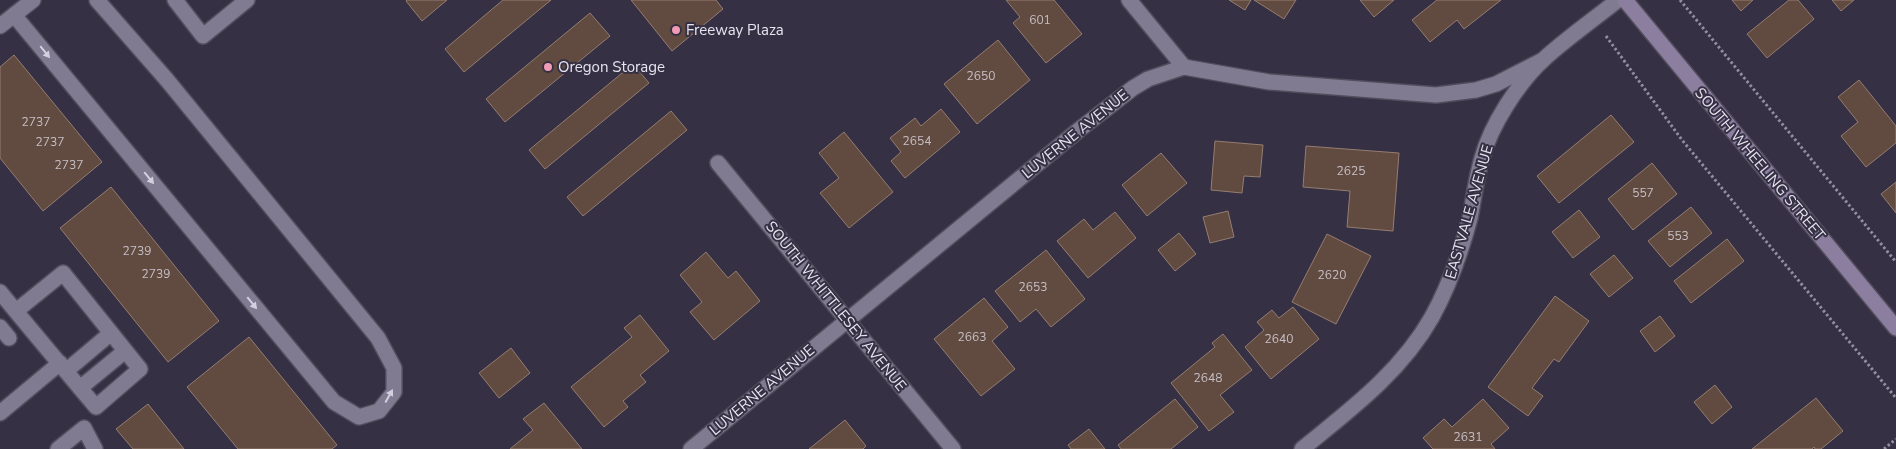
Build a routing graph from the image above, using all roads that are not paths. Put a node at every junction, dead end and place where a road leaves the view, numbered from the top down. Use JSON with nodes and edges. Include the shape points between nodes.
{"nodes":[{"id":1,"x":33,"y":0,"type":"edge"},
{"id":2,"x":97,"y":0,"type":"edge"},
{"id":3,"x":175,"y":0,"type":"edge"},
{"id":4,"x":248,"y":0,"type":"edge"},
{"id":5,"x":1129,"y":0,"type":"edge"},
{"id":6,"x":1618,"y":0,"type":"edge"},
{"id":7,"x":1625,"y":0,"type":"edge"},
{"id":8,"x":14,"y":15,"type":"junction"},
{"id":9,"x":0,"y":26,"type":"edge"},
{"id":10,"x":1543,"y":60,"type":"junction"},
{"id":11,"x":1184,"y":67,"type":"junction"},
{"id":12,"x":718,"y":163,"type":"dead end"},
{"id":13,"x":0,"y":292,"type":"edge"},
{"id":14,"x":16,"y":311,"type":"junction"},
{"id":15,"x":847,"y":320,"type":"junction"},
{"id":16,"x":1896,"y":328,"type":"edge"},
{"id":17,"x":111,"y":333,"type":"junction"},
{"id":18,"x":125,"y":351,"type":"junction"},
{"id":19,"x":63,"y":367,"type":"junction"},
{"id":20,"x":80,"y":388,"type":"junction"},
{"id":21,"x":0,"y":413,"type":"edge"},
{"id":22,"x":58,"y":449,"type":"edge"},
{"id":23,"x":94,"y":449,"type":"edge"},
{"id":24,"x":691,"y":449,"type":"edge"},
{"id":25,"x":953,"y":449,"type":"edge"},
{"id":26,"x":1302,"y":449,"type":"edge"}],
"edges":[{"from":1,"to":8,"type":"street"},
{"from":8,"to":2,"type":"street","one_way":true,"via":[[334,402],[359,417],[379,411],[394,392],[394,368],[378,338]]},
{"from":3,"to":4,"type":"street","via":[[203,36]]},
{"from":5,"to":11,"type":"street"},
{"from":6,"to":10,"type":"street","name":"EASTVALE AVENUE"},
{"from":7,"to":16,"type":"main road","name":"SOUTH WHEELING STREET"},
{"from":8,"to":9,"type":"street"},
{"from":10,"to":11,"type":"street","name":"LUVERNE AVENUE","via":[[1496,84],[1436,95],[1269,82]]},
{"from":10,"to":26,"type":"street","name":"EASTVALE AVENUE","via":[[1506,106],[1489,139],[1462,246],[1444,295],[1430,319],[1400,363],[1383,381]]},
{"from":11,"to":15,"type":"street","name":"LUVERNE AVENUE","via":[[1148,79],[1118,98]]},
{"from":12,"to":15,"type":"street","name":"SOUTH WHITTLESEY AVENUE"},
{"from":13,"to":14,"type":"street"},
{"from":14,"to":17,"type":"street","via":[[63,273]]},
{"from":14,"to":19,"type":"street"},
{"from":15,"to":24,"type":"street","name":"LUVERNE AVENUE"},
{"from":15,"to":25,"type":"street","name":"SOUTH WHITTLESEY AVENUE"},
{"from":17,"to":18,"type":"street"},
{"from":17,"to":19,"type":"street"},
{"from":18,"to":20,"type":"street"},
{"from":18,"to":20,"type":"street","via":[[140,370],[96,407]]},
{"from":19,"to":20,"type":"street"},
{"from":19,"to":21,"type":"street"},
{"from":22,"to":23,"type":"street","via":[[84,428]]}]}
